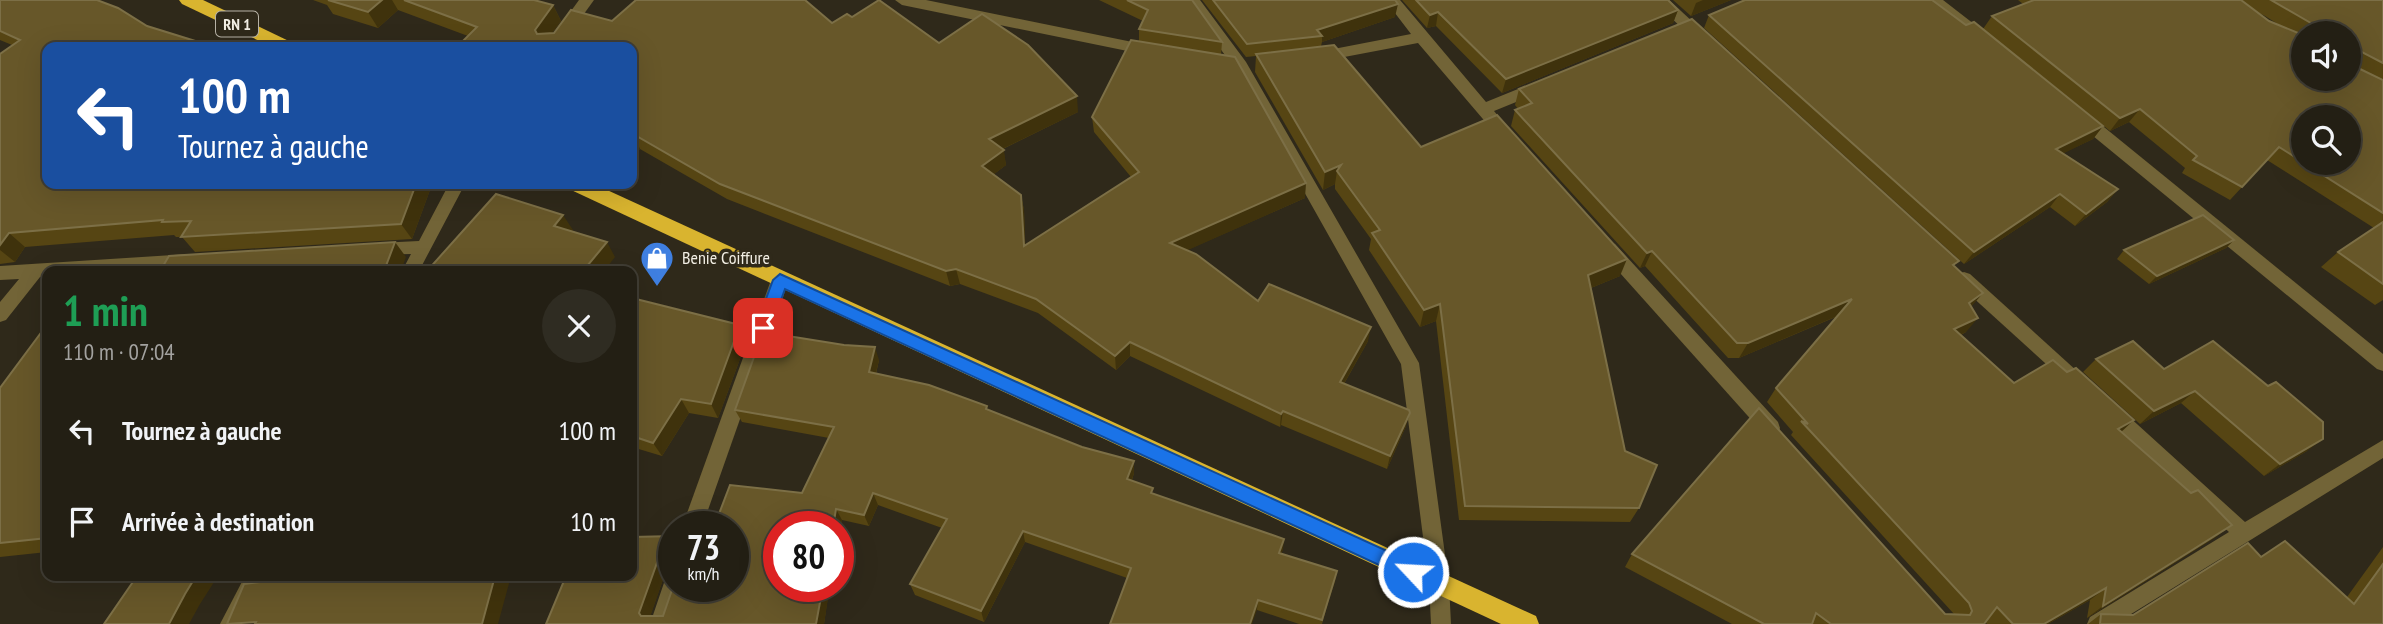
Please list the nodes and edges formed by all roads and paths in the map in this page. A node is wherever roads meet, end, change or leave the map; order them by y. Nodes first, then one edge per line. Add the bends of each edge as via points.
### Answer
1 (188, 0) edge
2 (587, 0) edge
3 (902, 0) edge
4 (1192, 0) edge
5 (1392, 0) edge
6 (1660, 0) edge
7 (1934, 0) edge
8 (1420, 37) junction
9 (277, 42) edge
10 (556, 42) edge
11 (1988, 43) edge
12 (1709, 46) edge
13 (1173, 55) edge
14 (1304, 58) edge
15 (1214, 61) edge
16 (1248, 65) junction
17 (1559, 79) edge
18 (2064, 103) edge
19 (1483, 109) junction
20 (1520, 150) edge
21 (454, 189) edge
22 (587, 189) edge
23 (1594, 232) edge
24 (424, 247) junction
25 (354, 251) edge
26 (200, 261) edge
27 (118, 266) edge
28 (414, 266) edge
29 (1951, 267) edge
30 (35, 271) junction
31 (42, 271) edge
32 (0, 273) edge
33 (780, 280) junction
34 (0, 316) edge
35 (2383, 364) edge
36 (1785, 444) edge
37 (2383, 448) edge
38 (698, 511) edge
39 (2244, 534) junction
40 (252, 581) edge
41 (1439, 584) junction
42 (667, 602) edge
43 (230, 624) edge
44 (660, 624) edge
45 (1441, 624) edge
46 (1527, 624) edge
47 (2097, 624) edge

1 - 9 highway, RN 1
2 - 10 street
3 - 13 street
4 - 16 street
5 - 8 street
6 - 12 street
7 - 11 street
8 - 14 street
8 - 19 street
15 - 16 street
16 - 41 street via 1410,363
17 - 19 street
18 - 35 street
19 - 20 street
21 - 24 street
22 - 33 highway
23 - 36 street
24 - 25 street
24 - 28 street
26 - 27 street
29 - 39 street
30 - 31 street
30 - 32 street
30 - 34 street
33 - 38 street
33 - 41 highway
37 - 39 street
39 - 47 street
40 - 43 street
41 - 45 street
41 - 46 highway
42 - 44 street

